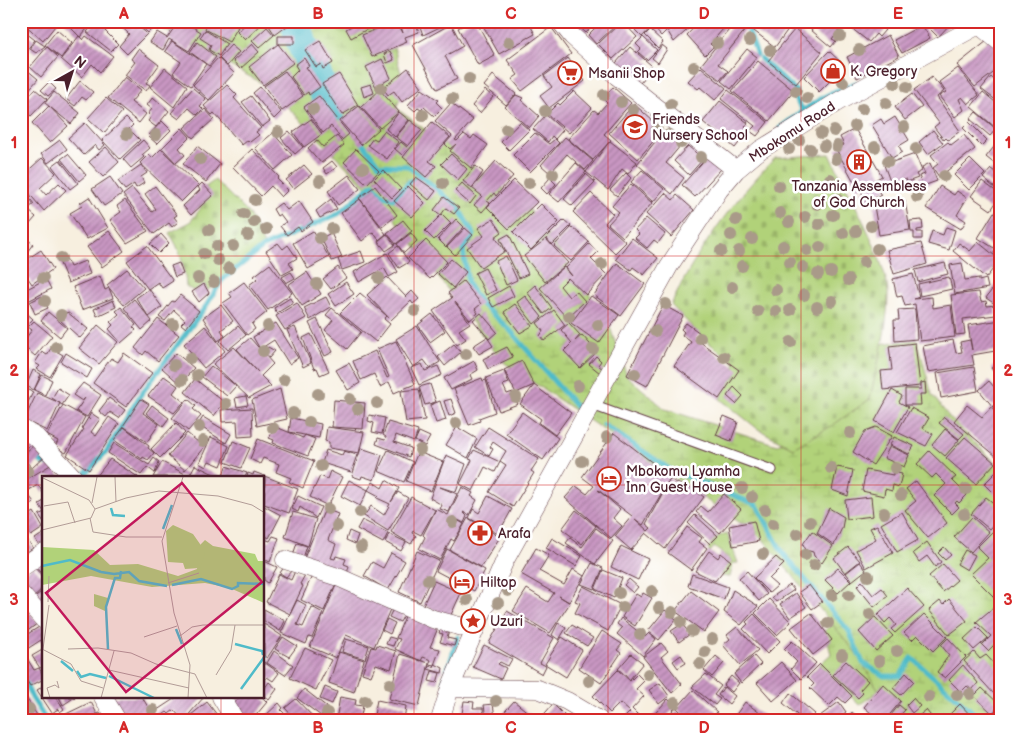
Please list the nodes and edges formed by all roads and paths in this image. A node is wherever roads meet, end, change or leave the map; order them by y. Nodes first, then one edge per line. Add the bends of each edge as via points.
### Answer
1 (560, 21) edge
2 (980, 23) edge
3 (1001, 43) edge
4 (736, 170) junction
5 (592, 405) junction
6 (21, 428) edge
7 (772, 470) dead end
8 (72, 476) edge
9 (42, 553) edge
10 (285, 560) dead end
11 (21, 568) edge
12 (21, 594) edge
13 (42, 618) edge
14 (474, 630) junction
15 (450, 688) junction
16 (104, 698) edge
17 (221, 698) edge
18 (117, 720) edge
19 (235, 720) edge
20 (440, 720) edge
21 (599, 720) edge

1 - 4 street via 572,36 637,93
2 - 3 street
2 - 4 street, Mbokomu Road via 839,101 760,150
4 - 5 street, Mbokomu Road via 669,266
5 - 7 lane
5 - 14 street, Mbokomu Road via 505,560
6 - 8 street via 37,438
9 - 11 street
10 - 14 street via 338,577 434,619
12 - 13 street
14 - 15 street, Mbokomu Road
15 - 20 street, Mbokomu Road
15 - 21 street via 538,689 567,700
16 - 18 street
17 - 19 street

